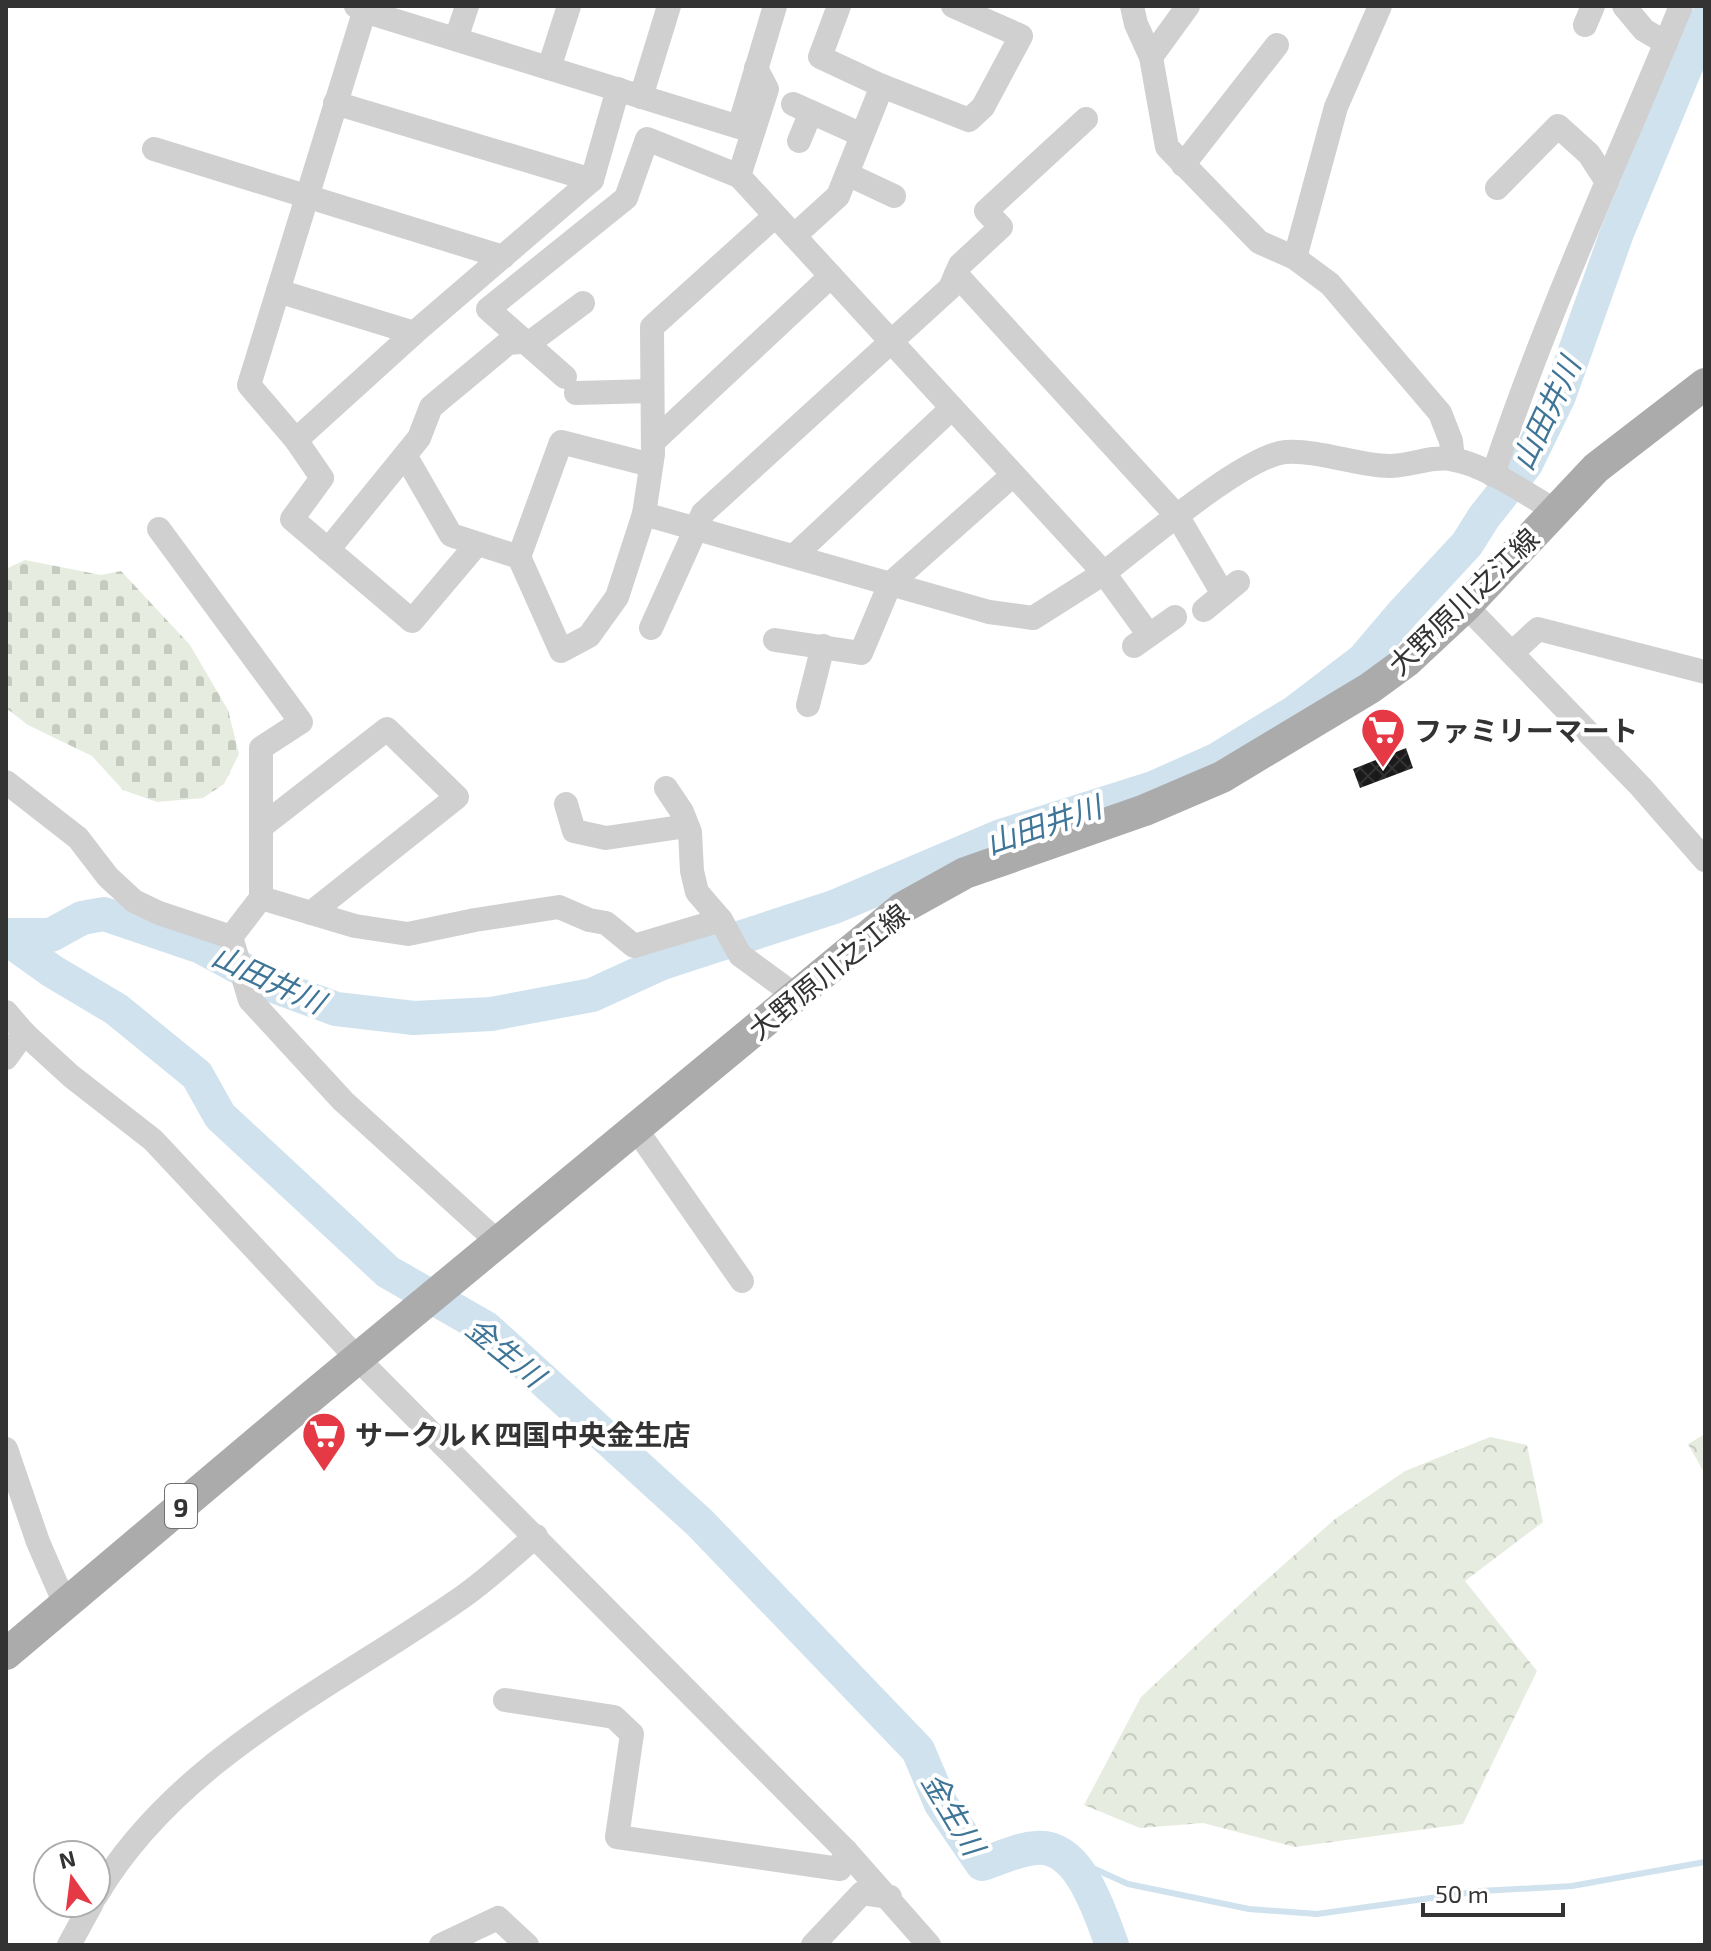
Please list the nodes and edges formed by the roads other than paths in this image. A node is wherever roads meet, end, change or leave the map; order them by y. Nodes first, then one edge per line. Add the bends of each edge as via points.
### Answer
1 (467, 6) edge
2 (569, 6) edge
3 (669, 6) edge
4 (775, 6) edge
5 (839, 6) edge
6 (953, 6) edge
7 (1132, 6) edge
8 (1188, 6) edge
9 (1380, 6) edge
10 (1624, 6) edge
11 (1681, 6) edge
12 (362, 8) edge
13 (456, 39) junction
14 (1666, 43) junction
15 (1277, 45) dead end
16 (1151, 57) junction
17 (549, 68) junction
18 (756, 68) junction
19 (882, 86) junction
20 (630, 93) junction
21 (335, 103) junction
22 (1086, 119) dead end
23 (862, 135) junction
24 (799, 141) dead end
25 (661, 145) junction
26 (154, 149) dead end
27 (1183, 165) junction
28 (847, 174) junction
29 (739, 176) junction
30 (592, 180) junction
31 (1607, 182) junction
32 (1497, 188) dead end
33 (894, 196) dead end
34 (308, 198) junction
35 (641, 202) dead end
36 (775, 216) junction
37 (794, 236) junction
38 (503, 257) junction
39 (1295, 258) junction
40 (956, 274) junction
41 (831, 276) junction
42 (278, 291) junction
43 (583, 303) dead end
44 (414, 333) junction
45 (525, 341) junction
46 (891, 342) junction
47 (1705, 384) edge
48 (652, 391) junction
49 (952, 408) junction
50 (296, 440) junction
51 (652, 453) junction
52 (1453, 459) junction
53 (409, 462) dead end
54 (1013, 475) junction
55 (1493, 475) junction
56 (1541, 502) junction
57 (644, 514) junction
58 (1178, 517) junction
59 (696, 528) junction
60 (159, 529) dead end
61 (477, 544) junction
62 (328, 550) junction
63 (794, 556) junction
64 (519, 557) junction
65 (1104, 573) junction
66 (890, 584) junction
67 (1222, 595) dead end
68 (1466, 606) junction
69 (1175, 617) dead end
70 (651, 628) dead end
71 (775, 640) dead end
72 (823, 646) junction
73 (1512, 653) junction
74 (1705, 672) edge
75 (808, 705) dead end
76 (6, 782) edge
77 (666, 788) dead end
78 (566, 804) dead end
79 (687, 826) junction
80 (261, 827) junction
81 (1702, 848) edge
82 (261, 898) junction
83 (311, 913) junction
84 (721, 920) junction
85 (231, 937) junction
86 (796, 996) junction
87 (6, 1012) edge
88 (24, 1033) junction
89 (6, 1058) edge
90 (636, 1129) junction
91 (499, 1243) junction
92 (742, 1281) dead end
93 (358, 1359) junction
94 (6, 1449) edge
95 (536, 1536) junction
96 (65, 1604) junction
97 (6, 1654) edge
98 (505, 1700) dead end
99 (843, 1860) junction
100 (112, 1873) edge
101 (862, 1893) junction
102 (890, 1897) junction
103 (83, 1919) edge
104 (69, 1945) edge
105 (441, 1945) edge
106 (527, 1945) edge
107 (813, 1945) edge
108 (929, 1945) edge

1 - 13 street
2 - 17 street
3 - 20 street
4 - 18 street
5 - 19 street via 820,57
6 - 19 street via 1021,36 983,107 969,120
7 - 16 street
8 - 16 street
9 - 39 street via 1336,107
10 - 14 street via 1644,30
11 - 14 street
12 - 13 street
12 - 21 street
13 - 17 street
14 - 31 street
15 - 27 street via 1231,88
16 - 27 street via 1167,147
17 - 20 street
18 - 20 street via 739,127
18 - 29 street via 767,89
19 - 23 street
20 - 30 street
21 - 30 street
21 - 34 street
22 - 40 street via 986,211 1001,227
23 - 24 street via 802,108
23 - 28 street
25 - 29 street
25 - 35 street
25 - 45 street via 647,139 626,198 488,309
26 - 34 street
27 - 39 street via 1259,242
28 - 33 street
28 - 37 street via 838,196
29 - 36 street
30 - 38 street
31 - 32 street via 1589,154 1558,126
31 - 55 street via 1521,390
34 - 38 street
34 - 42 street
36 - 37 street
36 - 48 street via 652,327
37 - 41 street
38 - 44 street
39 - 52 street via 1330,284 1440,413
40 - 46 street via 950,288
40 - 58 street
41 - 46 street
41 - 51 street
42 - 44 street
42 - 50 street via 249,385
43 - 45 street
44 - 50 street
45 - 48 street via 571,385
45 - 62 street via 508,343 431,407 419,438
46 - 49 street
46 - 59 street via 703,513
47 - 56 main road, 大野原川之江線 / 9 via 1596,468
48 - 51 street
49 - 54 street
49 - 63 street
50 - 62 street via 322,478 292,519
51 - 57 street
51 - 64 street via 561,442
52 - 55 street
52 - 58 street via 1390,466 1272,453
53 - 61 street via 451,535
54 - 65 street
54 - 66 street
55 - 56 street
56 - 68 main road, 大野原川之江線 / 9
57 - 59 street
57 - 64 street via 617,597 589,636 561,651
58 - 65 street
58 - 67 street
59 - 63 street
59 - 70 street
60 - 80 street via 301,722 261,748
61 - 62 street via 412,621
61 - 64 street
63 - 66 street
65 - 66 street via 1033,618 989,612
65 - 69 street via 1141,640
66 - 72 street via 861,653
68 - 73 street
68 - 86 main road, 大野原川之江線 / 9 via 1370,688 1222,777 932,889
71 - 72 street
72 - 75 street
73 - 74 street via 1538,629
73 - 81 street
76 - 85 street via 78,838 134,901
77 - 79 street
78 - 79 street via 574,831 606,838
79 - 84 street via 697,892
80 - 82 street
80 - 83 street via 387,729 457,797
82 - 83 street
82 - 85 street
83 - 84 street via 408,934 559,907 606,923 634,946
84 - 86 street via 740,955
85 - 91 street via 250,1000 343,1101
86 - 90 main road, 大野原川之江線 / 9
87 - 88 street
88 - 89 street
88 - 93 street via 153,1140
90 - 91 main road, 大野原川之江線 / 9
90 - 92 street
91 - 93 main road, 大野原川之江線 / 9
93 - 95 street
93 - 96 main road, 大野原川之江線 / 9
94 - 96 street
95 - 99 street
95 - 100 street via 463,1597 314,1694 191,1783 161,1811
96 - 97 main road, 大野原川之江線 / 9
98 - 99 street via 614,1717 632,1734 617,1837
99 - 101 street
99 - 102 street
101 - 102 street
101 - 107 street
102 - 108 street
103 - 104 street
105 - 106 street via 498,1918

